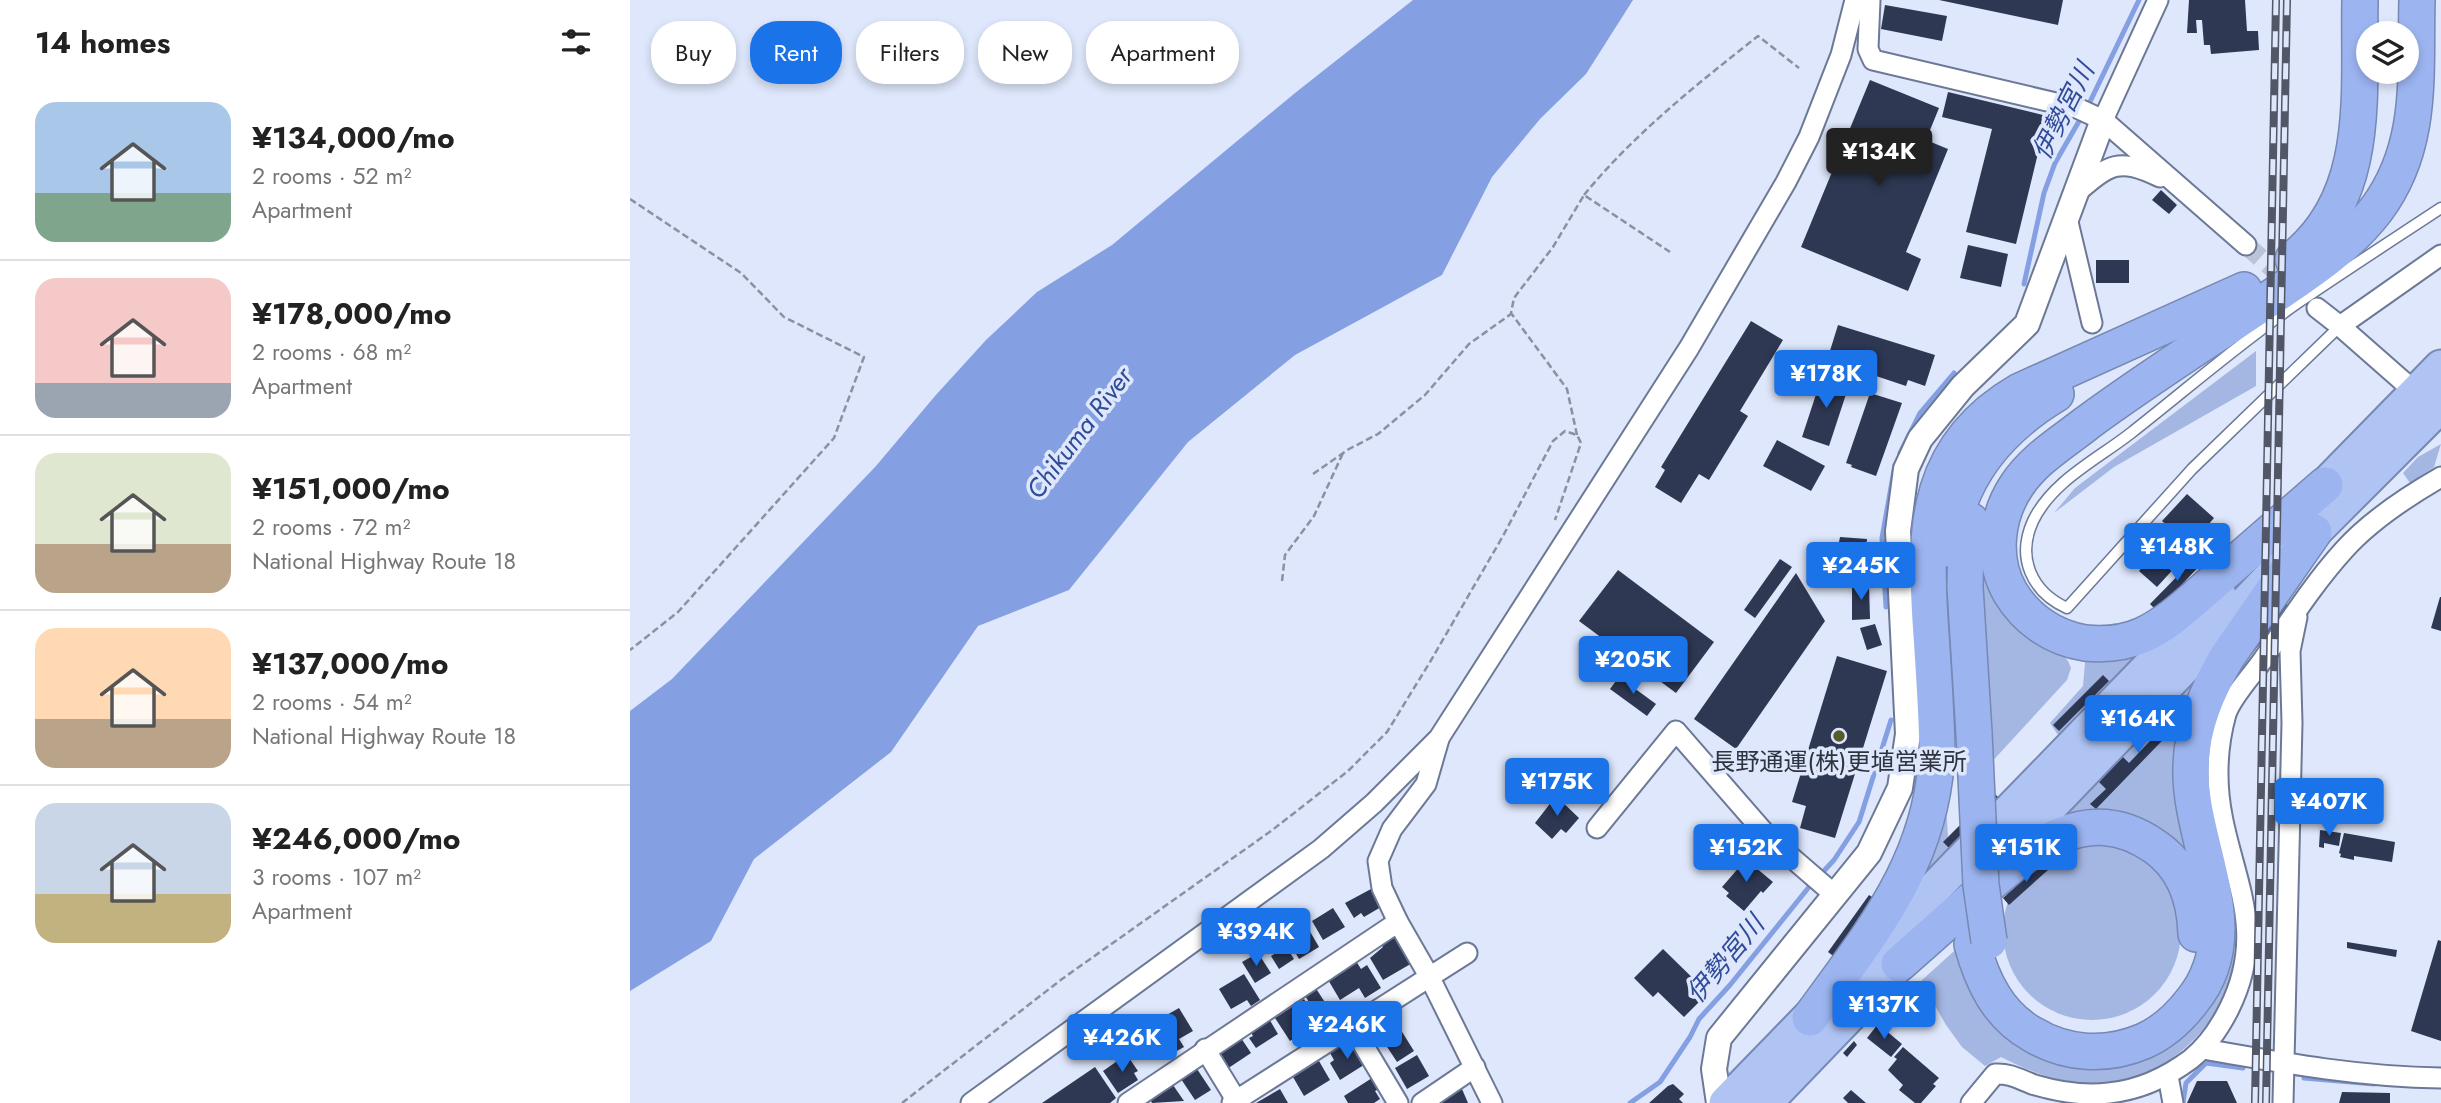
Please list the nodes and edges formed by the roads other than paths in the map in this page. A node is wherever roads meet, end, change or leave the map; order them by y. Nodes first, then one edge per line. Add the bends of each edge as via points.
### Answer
1 (1856, 0) edge
2 (1870, 0) edge
3 (2158, 0) edge
4 (2360, 0) edge
5 (2417, 0) edge
6 (2090, 114) junction
7 (2177, 185) junction
8 (2077, 193) junction
9 (2441, 208) edge
10 (2067, 218) junction
11 (2246, 245) tunnel mouth
12 (2441, 256) edge
13 (2289, 286) junction
14 (2244, 290) junction
15 (2317, 308) dead end
16 (2092, 323) dead end
17 (2340, 326) junction
18 (2441, 367) edge
19 (2433, 406) edge
20 (2441, 477) edge
21 (2325, 485) junction
22 (2314, 531) junction
23 (2298, 610) junction
24 (1966, 735) junction
25 (1439, 738) junction
26 (1597, 828) dead end
27 (1822, 884) junction
28 (1398, 922) junction
29 (1981, 943) junction
30 (1467, 953) dead end
31 (1899, 964) junction
32 (1429, 976) junction
33 (1810, 1018) junction
34 (1352, 1026) junction
35 (1205, 1049) junction
36 (2204, 1049) junction
37 (2284, 1064) junction
38 (1475, 1068) junction
39 (2168, 1076) junction
40 (2441, 1077) edge
41 (1235, 1102) edge
42 (971, 1103) edge
43 (1128, 1103) edge
44 (1398, 1103) edge
45 (1422, 1103) edge
46 (1492, 1103) edge
47 (1719, 1103) edge
48 (1726, 1103) edge
49 (1765, 1103) edge
50 (1971, 1103) edge
51 (2173, 1103) edge
52 (2283, 1103) edge

1 - 25 street via 1841,55 1786,182 1689,348
2 - 6 street via 1868,49 1873,60
3 - 6 street
4 - 14 highway via 2356,142 2344,193 2322,232 2305,249
5 - 13 highway via 2413,130 2405,158 2375,212
6 - 7 street
6 - 8 street
7 - 8 street via 2137,166 2123,165 2109,168
7 - 11 street
8 - 10 street
9 - 17 lane via 2297,303 2057,488 2033,521 2027,544 2035,584 2050,600 2067,608 2192,469
10 - 16 street
10 - 27 street via 2027,324 1963,386 1920,439 1906,469 1898,531 1908,734 1900,788 1870,853
12 - 17 street
13 - 21 highway via 2098,415 2029,469 2006,505 1998,546 2000,566 2016,602 2045,629 2083,642 2122,642 2141,636 2179,611
13 - 24 highway via 2064,410 2025,436 1996,467 1976,505 1966,545
14 - 24 highway via 2037,406 2002,435 1975,469 1958,508 1950,546 1949,589
14 - 33 highway via 2011,396 1974,427 1949,463 1933,506 1927,555 1937,750 1928,818 1894,896
15 - 17 street
17 - 19 street
18 - 19 highway
19 - 21 highway
19 - 22 highway
20 - 23 street via 2406,498 2344,549
21 - 33 highway
22 - 29 highway via 2227,657 2197,721 2192,791 2213,889 2217,934 2208,976 2191,1003 2169,1026 2131,1046 2069,1050 2030,1034 1998,1004 1987,986
22 - 31 highway
23 - 36 street via 2227,710 2218,773 2222,811 2246,908 2248,942 2244,974 2233,1002
23 - 37 street via 2290,651
24 - 29 highway, bridge via 1981,886
25 - 28 street via 1426,784 1392,829 1378,861 1382,888
25 - 42 street via 1321,849
26 - 27 street via 1676,731 1770,839
27 - 47 street via 1719,1038 1714,1069
28 - 32 street
28 - 35 street
29 - 31 highway via 2006,984 2033,1012 2067,1029 2107,1032 2145,1020 2174,995 2192,960 2196,919 2185,880 2160,850 2129,832 2087,828 2033,848
30 - 32 street
31 - 49 highway
32 - 34 street
32 - 38 street
33 - 48 highway
34 - 41 street
34 - 44 street
35 - 41 street
35 - 43 street
36 - 37 street
36 - 39 street
37 - 40 street via 2397,1077
37 - 52 street
38 - 45 street
38 - 46 street
39 - 50 street via 2118,1092 2080,1094 2052,1090 2007,1073 1995,1074
39 - 51 street

